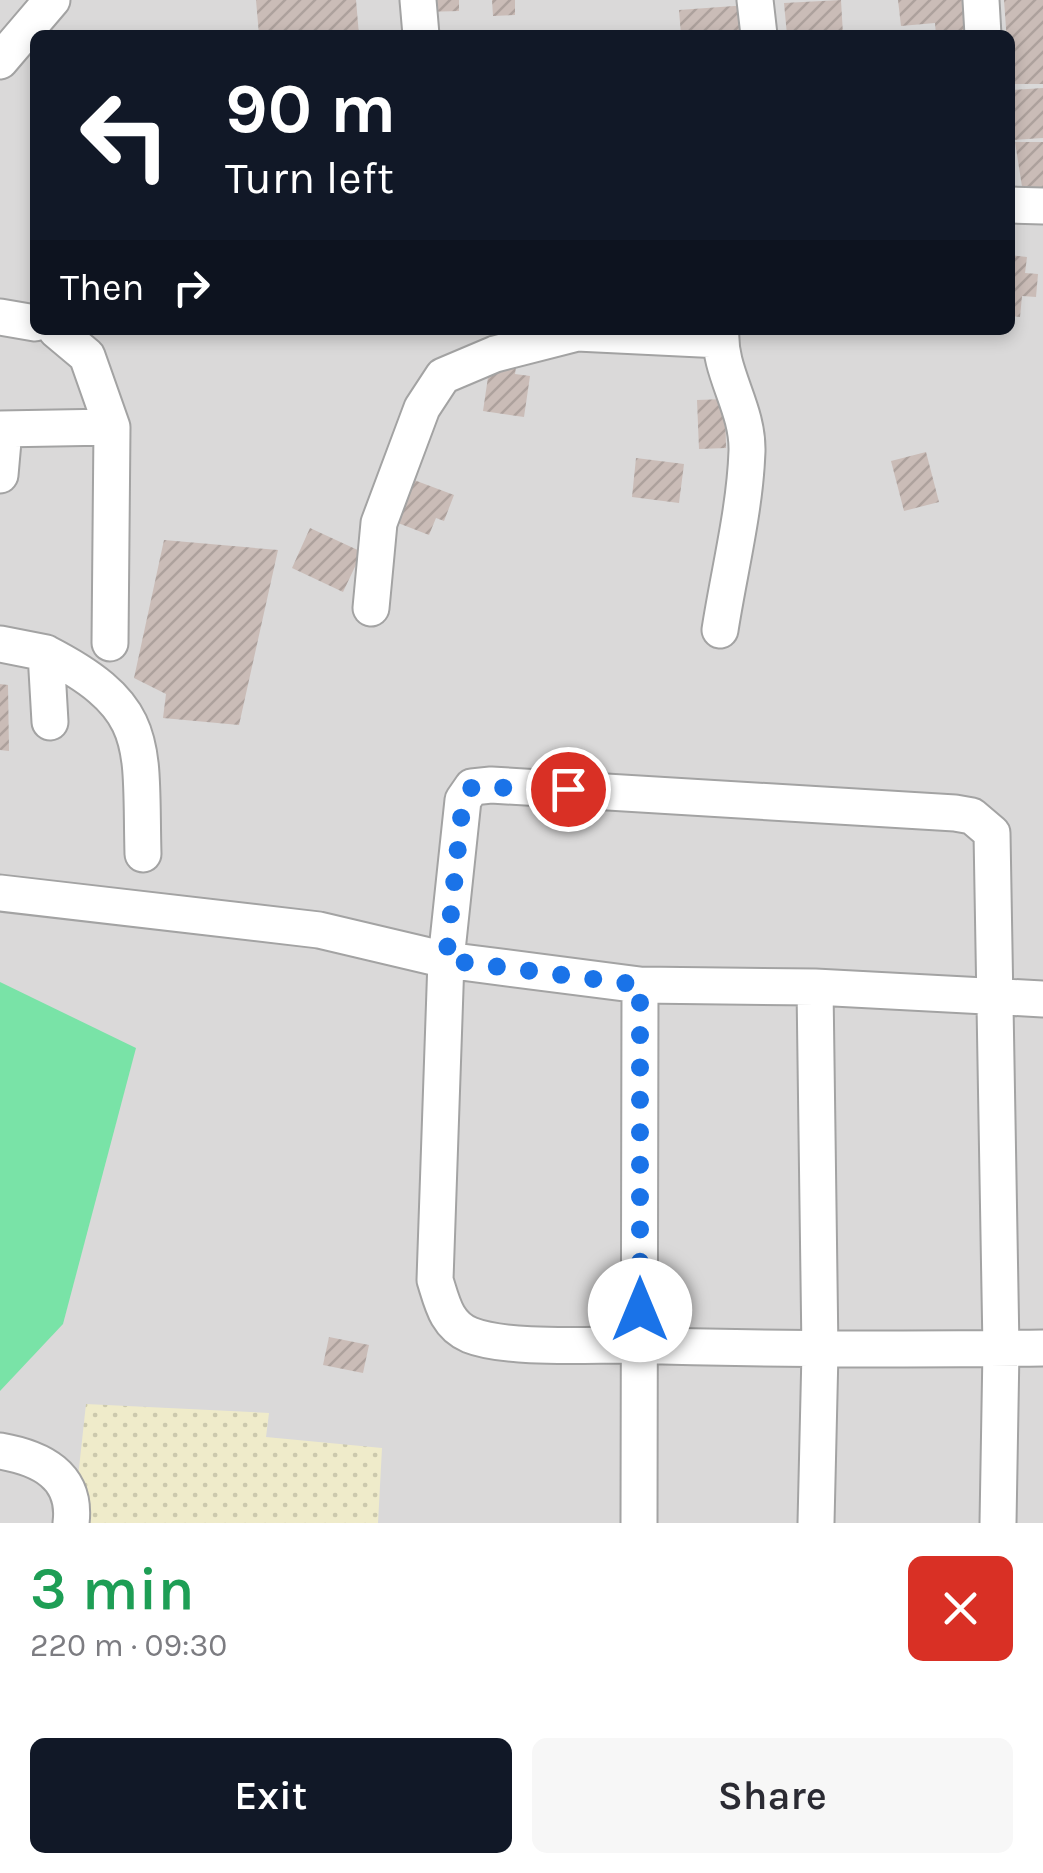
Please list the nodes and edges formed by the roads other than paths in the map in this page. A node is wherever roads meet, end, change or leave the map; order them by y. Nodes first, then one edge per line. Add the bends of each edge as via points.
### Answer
1 (52, 0) edge
2 (418, 0) edge
3 (755, 0) edge
4 (981, 0) edge
5 (421, 30) edge
6 (758, 30) edge
7 (983, 30) edge
8 (10, 57) edge
9 (1015, 205) edge
10 (1043, 206) edge
11 (0, 316) edge
12 (30, 323) edge
13 (62, 335) edge
14 (569, 335) edge
15 (721, 335) edge
16 (112, 426) junction
17 (2, 430) edge
18 (0, 475) edge
19 (372, 608) dead end
20 (720, 630) dead end
21 (110, 643) dead end
22 (0, 644) edge
23 (46, 653) junction
24 (50, 722) dead end
25 (143, 854) dead end
26 (0, 893) edge
27 (446, 960) junction
28 (640, 985) junction
29 (816, 988) junction
30 (997, 996) junction
31 (1043, 999) edge
32 (640, 1346) junction
33 (1043, 1348) edge
34 (1001, 1349) junction
35 (820, 1352) junction
36 (0, 1452) edge
37 (70, 1523) edge
38 (639, 1523) edge
39 (816, 1523) edge
40 (998, 1523) edge

1 - 8 street
2 - 5 street
3 - 6 street
4 - 7 street
9 - 10 street
11 - 12 street
13 - 16 street via 88,356
14 - 19 street via 495,354 444,376 422,408 379,523
15 - 20 street via 742,405 747,451
16 - 17 street
16 - 21 street
17 - 18 street
22 - 23 street
23 - 24 street
23 - 25 street via 92,677 117,700 140,746
26 - 27 street via 319,930
27 - 28 street
27 - 30 street via 463,800 472,787 955,813 972,816 992,833
27 - 32 street via 436,1280 446,1316 470,1335
28 - 29 street
28 - 32 street
29 - 30 street
29 - 35 street
30 - 31 street
30 - 34 street
32 - 35 street
32 - 38 street
33 - 34 street
34 - 35 street
34 - 40 street
35 - 39 street
36 - 37 street via 50,1466 68,1490

